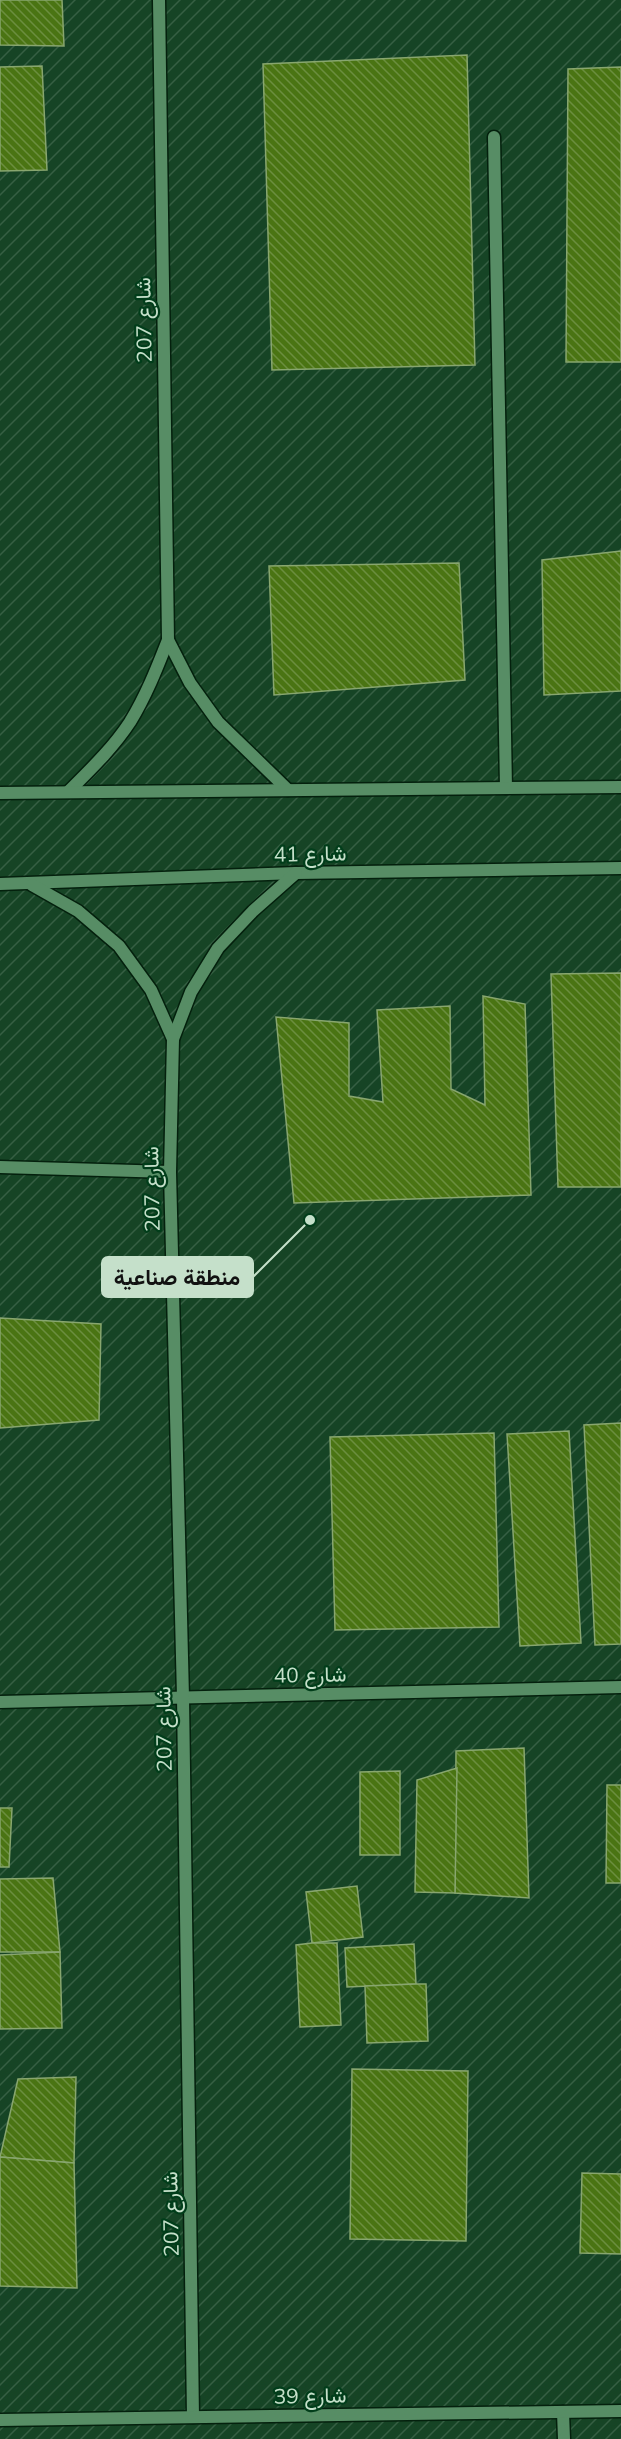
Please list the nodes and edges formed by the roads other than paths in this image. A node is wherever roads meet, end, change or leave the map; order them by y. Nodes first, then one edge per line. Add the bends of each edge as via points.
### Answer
1 (159, 0) edge
2 (494, 137) dead end
3 (168, 640) junction
4 (621, 787) edge
5 (506, 788) junction
6 (288, 790) junction
7 (68, 792) junction
8 (0, 793) edge
9 (621, 868) edge
10 (296, 873) junction
11 (0, 884) edge
12 (31, 884) junction
13 (173, 1040) junction
14 (0, 1167) edge
15 (170, 1172) junction
16 (621, 1687) edge
17 (183, 1697) junction
18 (0, 1702) edge
19 (621, 2411) edge
20 (563, 2412) junction
21 (193, 2417) junction
22 (0, 2420) edge
23 (564, 2439) edge

1 - 3 street, شارع 207
2 - 5 street
3 - 6 street, شارع 207 via 190,683 218,722
3 - 7 street, شارع 207 via 152,682 130,722 103,758
4 - 5 street
5 - 6 street
6 - 7 street
7 - 8 street
9 - 10 street, شارع 41
10 - 12 street, شارع 41
10 - 13 street, شارع 207 via 218,948 191,992
11 - 12 street, شارع 41
12 - 13 street, شارع 207 via 78,911 119,946 151,990
13 - 15 street, شارع 207
14 - 15 street
15 - 17 street, شارع 207
16 - 17 street, شارع 40
17 - 18 street, شارع 40
17 - 21 street, شارع 207
19 - 20 street, شارع 39
20 - 21 street, شارع 39
20 - 23 street
21 - 22 street, شارع 39

